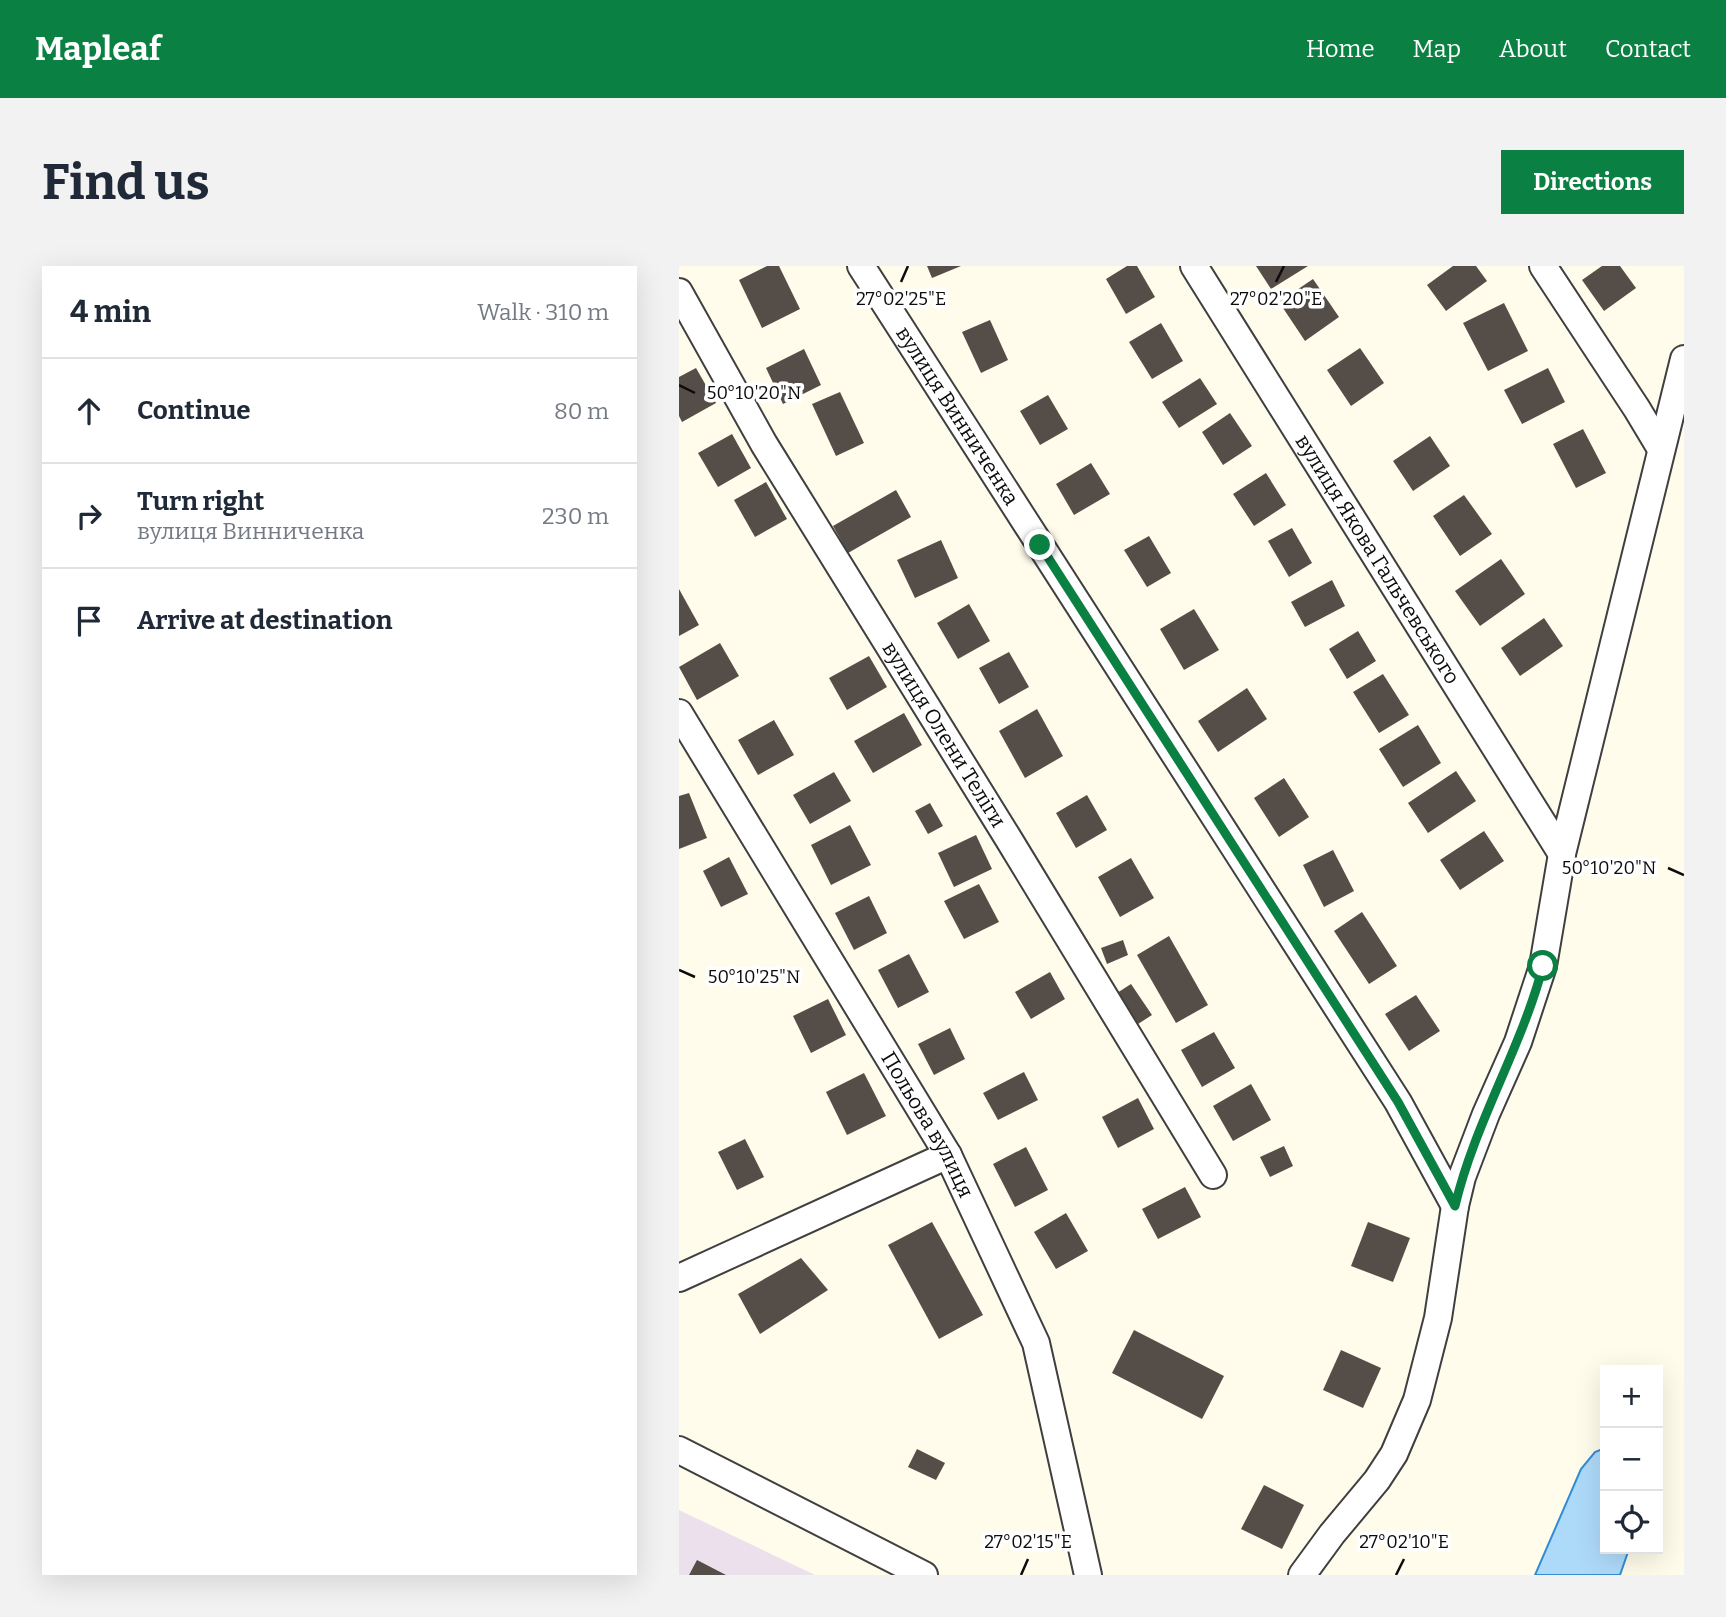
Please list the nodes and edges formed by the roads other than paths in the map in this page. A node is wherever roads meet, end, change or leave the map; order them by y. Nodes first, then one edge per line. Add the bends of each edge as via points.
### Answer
1 (861, 266) edge
2 (1194, 266) edge
3 (1543, 266) edge
4 (679, 292) edge
5 (1684, 359) edge
6 (1661, 449) junction
7 (679, 713) edge
8 (1562, 854) junction
9 (948, 1155) junction
10 (1213, 1175) dead end
11 (1455, 1206) junction
12 (679, 1278) edge
13 (679, 1450) edge
14 (924, 1575) edge
15 (1089, 1575) edge
16 (1302, 1575) edge

1 - 11 street, вулиця Винниченка via 1398,1102
2 - 8 street, вулиця Якова Гальчевського
3 - 6 street
4 - 10 street, вулиця Олени Теліги via 764,444
5 - 6 street
6 - 8 street
7 - 9 street, Польова вулиця
8 - 11 street via 1537,990 1470,1153
9 - 12 street
9 - 15 street, Польова вулиця via 1036,1343
11 - 16 street via 1438,1318 1407,1426 1377,1480
13 - 14 street

